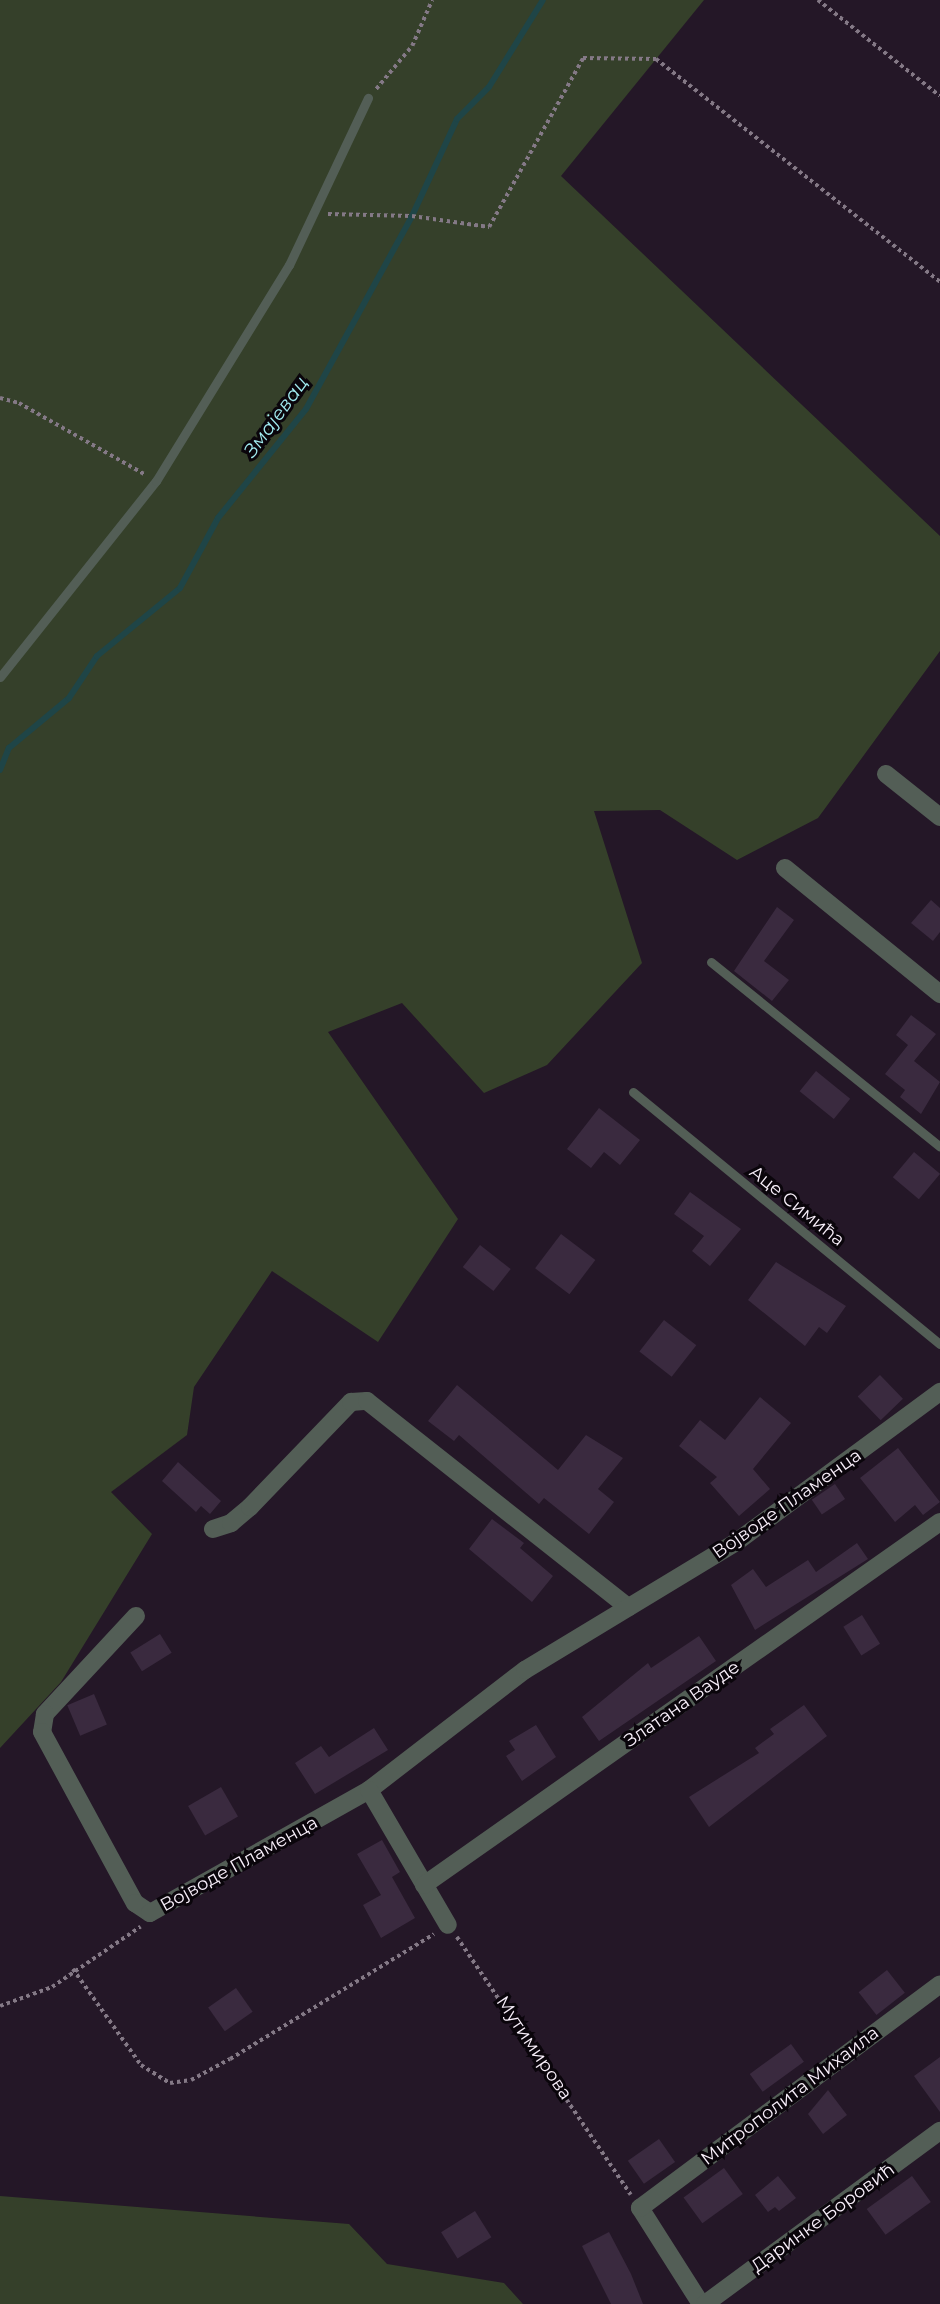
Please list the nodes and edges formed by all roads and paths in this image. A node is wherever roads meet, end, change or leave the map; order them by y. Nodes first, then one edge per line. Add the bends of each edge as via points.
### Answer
1 (432, 0) edge
2 (818, 0) edge
3 (940, 96) edge
4 (368, 98) joint
5 (313, 214) junction
6 (940, 282) edge
7 (0, 398) edge
8 (156, 481) junction
9 (0, 677) edge
10 (886, 774) dead end
11 (940, 817) edge
12 (785, 868) dead end
13 (711, 962) dead end
14 (940, 995) edge
15 (633, 1092) dead end
16 (940, 1147) edge
17 (940, 1345) edge
18 (940, 1392) edge
19 (940, 1522) edge
20 (213, 1529) dead end
21 (628, 1607) junction
22 (136, 1616) dead end
23 (369, 1790) junction
24 (424, 1885) junction
25 (150, 1913) junction
26 (448, 1925) junction
27 (74, 1969) junction
28 (940, 1984) edge
29 (0, 2006) edge
30 (940, 2131) edge
31 (640, 2208) junction
32 (703, 2304) edge

1 - 4 path via 412,46
2 - 3 path
4 - 5 lane
5 - 6 path via 412,216 489,227 583,58 656,59
5 - 8 lane via 289,265
7 - 8 path via 19,403
8 - 9 lane
10 - 11 street
12 - 14 street
13 - 16 lane
15 - 17 lane, Аце Симића
18 - 21 street, Војводе Пламенца via 735,1543
19 - 24 street, Златана Вауде
20 - 21 street via 232,1523 358,1400 380,1408 488,1500
21 - 23 street, Војводе Пламенца via 525,1670
22 - 25 street, Војводе Пламенца via 45,1714 42,1732 135,1903
23 - 24 street
23 - 25 street, Војводе Пламенца
24 - 26 street
25 - 27 path via 129,1936
26 - 27 path via 191,2080 170,2083 141,2065
26 - 31 path, Мутимирова
27 - 29 path via 52,1986
28 - 31 street, Митрополита Михаила
30 - 32 street, Даринке Боровић
31 - 32 street

